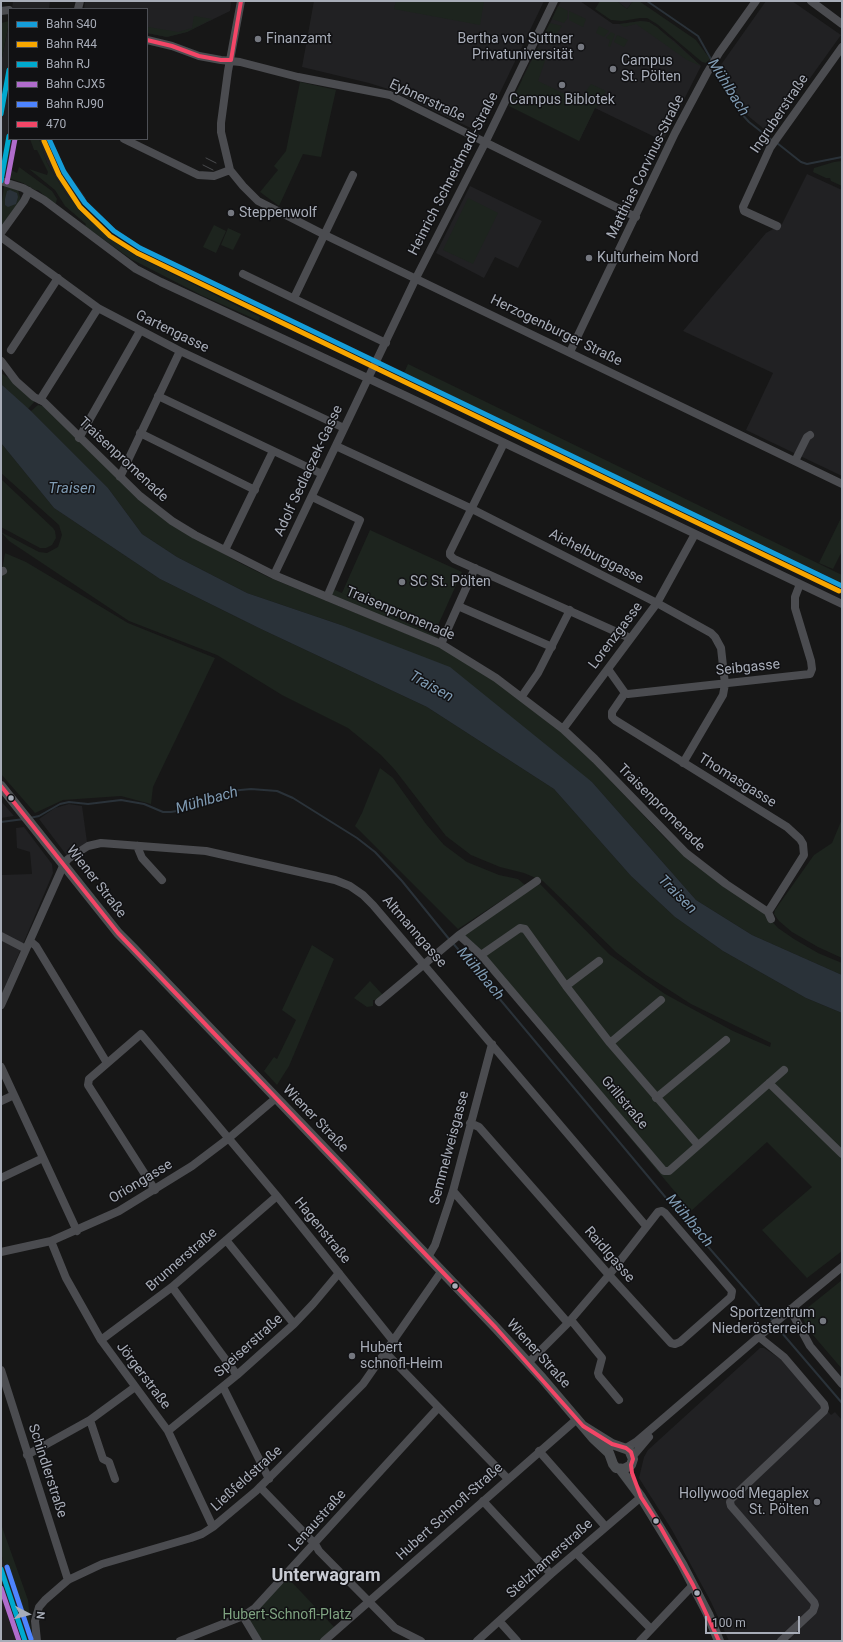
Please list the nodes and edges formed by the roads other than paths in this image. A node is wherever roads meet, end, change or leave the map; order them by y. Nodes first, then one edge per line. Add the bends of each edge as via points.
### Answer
1 (241, 1) edge
2 (554, 1) edge
3 (756, 1) edge
4 (811, 1) edge
5 (842, 24) edge
6 (148, 40) edge
7 (842, 47) edge
8 (231, 60) junction
9 (126, 140) edge
10 (485, 143) junction
11 (230, 170) junction
12 (353, 175) dead end
13 (1, 181) edge
14 (29, 191) junction
15 (636, 216) junction
16 (777, 226) dead end
17 (1, 233) edge
18 (325, 235) junction
19 (1, 237) edge
20 (243, 274) dead end
21 (58, 278) junction
22 (416, 278) junction
23 (294, 298) junction
24 (98, 308) junction
25 (140, 331) junction
26 (386, 343) junction
27 (11, 350) dead end
28 (180, 351) junction
29 (570, 352) junction
30 (378, 359) joint
31 (1, 361) edge
32 (368, 378) junction
33 (158, 396) junction
34 (40, 400) junction
35 (344, 428) junction
36 (140, 433) junction
37 (810, 435) dead end
38 (79, 438) junction
39 (504, 443) junction
40 (336, 446) junction
41 (274, 451) junction
42 (795, 461) junction
43 (322, 474) junction
44 (120, 477) junction
45 (842, 484) edge
46 (255, 490) junction
47 (312, 497) junction
48 (472, 509) junction
49 (695, 534) junction
50 (224, 550) junction
51 (475, 568) junction
52 (274, 576) junction
53 (800, 584) junction
54 (327, 597) junction
55 (657, 603) junction
56 (842, 604) edge
57 (458, 606) junction
58 (570, 610) junction
59 (630, 638) junction
60 (441, 644) junction
61 (552, 647) junction
62 (608, 669) junction
63 (725, 684) junction
64 (625, 693) junction
65 (522, 696) junction
66 (563, 729) junction
67 (683, 763) junction
68 (1, 786) edge
69 (137, 846) junction
70 (64, 864) junction
71 (162, 880) dead end
72 (537, 881) dead end
73 (770, 915) joint
74 (459, 935) junction
75 (1, 936) edge
76 (30, 941) junction
77 (26, 949) junction
78 (482, 954) junction
79 (599, 961) dead end
80 (424, 964) junction
81 (566, 986) junction
82 (661, 1000) dead end
83 (379, 1002) dead end
84 (1, 1005) edge
85 (726, 1040) dead end
86 (610, 1043) junction
87 (492, 1044) junction
88 (107, 1064) junction
89 (1, 1067) edge
90 (784, 1070) dead end
91 (770, 1083) junction
92 (14, 1095) junction
93 (276, 1098) junction
94 (656, 1098) junction
95 (1, 1101) edge
96 (470, 1123) junction
97 (229, 1138) junction
98 (698, 1145) junction
99 (842, 1154) edge
100 (43, 1158) junction
101 (1, 1178) edge
102 (154, 1190) junction
103 (452, 1191) junction
104 (277, 1196) junction
105 (646, 1226) junction
106 (77, 1231) junction
107 (226, 1240) junction
108 (51, 1241) junction
109 (1, 1252) edge
110 (428, 1257) junction
111 (842, 1267) edge
112 (442, 1272) junction
113 (339, 1273) junction
114 (609, 1275) junction
115 (172, 1287) junction
116 (790, 1309) junction
117 (570, 1322) junction
118 (294, 1324) junction
119 (759, 1337) junction
120 (101, 1340) junction
121 (394, 1342) junction
122 (386, 1353) junction
123 (528, 1363) junction
124 (1, 1370) edge
125 (237, 1375) junction
126 (842, 1384) edge
127 (135, 1387) junction
128 (223, 1387) junction
129 (619, 1400) dead end
130 (438, 1408) junction
131 (90, 1420) junction
132 (580, 1422) junction
133 (168, 1431) junction
134 (539, 1451) junction
135 (628, 1454) junction
136 (27, 1455) junction
137 (612, 1457) junction
138 (620, 1469) junction
139 (115, 1479) dead end
140 (269, 1479) junction
141 (508, 1479) junction
142 (260, 1487) junction
143 (641, 1496) junction
144 (483, 1501) junction
145 (606, 1526) junction
146 (213, 1527) junction
147 (315, 1544) junction
148 (576, 1553) junction
149 (551, 1574) junction
150 (68, 1580) junction
151 (693, 1585) junction
152 (369, 1601) junction
153 (243, 1616) junction
154 (500, 1622) junction
155 (651, 1629) junction
156 (786, 1639) edge
157 (37, 1641) edge
158 (180, 1641) edge
159 (258, 1641) edge
160 (324, 1641) edge
161 (421, 1641) edge
162 (477, 1641) edge
163 (517, 1641) edge
164 (640, 1641) edge
165 (719, 1641) edge

1 - 8 street
2 - 10 street, Heinrich Schneidmadl-Straße
3 - 15 street, Matthias Corvinus-Straße via 707,73
4 - 5 street
6 - 8 street, Eybnerstraße via 199,56
7 - 16 street, Ingruberstraße via 771,146 743,207 744,211
8 - 10 street, Eybnerstraße via 298,77 390,95
8 - 11 street via 221,123
9 - 11 street via 198,175 214,176
10 - 15 street, Eybnerstraße
10 - 22 street, Heinrich Schneidmadl-Straße
11 - 18 street, Herzogenburger Straße via 258,200
12 - 18 street
13 - 14 street
14 - 17 street
14 - 32 street via 142,272 160,282
15 - 29 street, Matthias Corvinus-Straße
18 - 22 street, Herzogenburger Straße
18 - 23 street
19 - 21 street, Gartengasse
20 - 23 street
21 - 24 street, Gartengasse
21 - 27 street
22 - 26 street, Heinrich Schneidmadl-Straße
22 - 29 street, Herzogenburger Straße
23 - 26 street
24 - 25 street, Gartengasse
24 - 34 street
25 - 28 street, Gartengasse
25 - 38 street
26 - 30 street, Heinrich Schneidmadl-Straße
28 - 33 street
28 - 35 street, Gartengasse
29 - 42 street, Herzogenburger Straße
30 - 32 street, Adolf Sedlaczek-Gasse
31 - 34 street, Traisenpromenade via 16,381
32 - 35 street, Adolf Sedlaczek-Gasse
32 - 39 street
33 - 36 street
33 - 41 street
34 - 38 street, Traisenpromenade
35 - 40 street, Adolf Sedlaczek-Gasse
36 - 44 street
36 - 46 street
37 - 42 street
38 - 44 street, Traisenpromenade
39 - 48 street
39 - 49 street
40 - 43 street, Adolf Sedlaczek-Gasse
40 - 48 street, Aichelburggasse
41 - 43 street
41 - 46 street
42 - 45 street, Herzogenburger Straße
43 - 47 street, Adolf Sedlaczek-Gasse
44 - 50 street, Traisenpromenade via 172,521
46 - 50 street
47 - 52 street, Adolf Sedlaczek-Gasse
47 - 54 street via 360,520
48 - 51 street via 450,555
48 - 55 street, Aichelburggasse
49 - 53 street
49 - 55 street, Lorenzgasse
50 - 52 street, Traisenpromenade
51 - 57 street
51 - 58 street
52 - 54 street, Traisenpromenade
53 - 56 street
53 - 63 street, Seibgasse via 795,597 795,608 811,661 810,674
54 - 60 street, Traisenpromenade
55 - 59 street, Lorenzgasse
55 - 63 street, Aichelburggasse via 715,637 721,648
57 - 60 street
57 - 61 street
58 - 59 street
58 - 61 street
59 - 62 street, Lorenzgasse
60 - 65 street, Traisenpromenade
61 - 65 street
62 - 64 street
62 - 66 street, Lorenzgasse
63 - 64 street, Seibgasse
63 - 67 street, Aichelburggasse via 723,695
64 - 67 street, Thomasgasse via 612,712 612,717
65 - 66 street, Traisenpromenade
66 - 73 street, Traisenpromenade via 686,853
67 - 73 street, Thomasgasse via 787,827 803,844 804,855
68 - 70 main road, Wiener Straße
69 - 70 street, Altmanngasse via 101,843 88,846
69 - 71 street via 142,858
69 - 80 street, Altmanngasse via 206,851 307,873 350,886 373,905
70 - 76 street
70 - 93 main road, Wiener Straße via 123,938
72 - 74 street
74 - 78 street, Grillstraße
74 - 80 street
75 - 77 street
76 - 77 street
76 - 88 street via 36,946
77 - 84 street
78 - 81 street via 520,928 525,929
78 - 98 street, Grillstraße via 664,1170 669,1171
79 - 81 street
80 - 83 street
80 - 87 street, Altmanngasse
81 - 86 street
82 - 86 street
85 - 94 street
86 - 94 street
87 - 96 street, Semmelweisgasse
87 - 105 street, Altmanngasse
88 - 97 street, Hagenstraße via 141,1034
88 - 102 street via 89,1079 88,1085
89 - 92 street
90 - 91 street, Grillstraße
91 - 98 street, Grillstraße
91 - 99 street
92 - 95 street
92 - 100 street
93 - 97 street, Oriongasse
93 - 110 main road, Wiener Straße
94 - 98 street
96 - 103 street, Semmelweisgasse
96 - 114 street, Raidlgasse via 479,1127
97 - 102 street, Oriongasse
97 - 104 street, Hagenstraße
100 - 101 street
100 - 106 street
102 - 106 street, Oriongasse via 119,1211
103 - 110 street, Semmelweisgasse via 435,1245
103 - 117 street
104 - 107 street, Brunnerstraße
104 - 113 street, Hagenstraße
105 - 114 street
105 - 114 street, Raidlgasse via 658,1212 665,1213 732,1291 731,1297 675,1344 671,1343
106 - 108 street, Oriongasse
107 - 115 street, Brunnerstraße
107 - 118 street
108 - 109 street, Oriongasse
108 - 120 street, Jörgerstraße via 66,1278
110 - 112 main road, Wiener Straße
111 - 116 street
112 - 121 street, Ließfeldstraße
112 - 123 main road, Wiener Straße
113 - 118 street, Speiserstraße
113 - 121 street, Hagenstraße
114 - 117 street
115 - 120 street, Brunnerstraße
115 - 125 street
116 - 119 street
116 - 126 street via 810,1346
117 - 123 street
117 - 129 street via 602,1358 599,1376
118 - 125 street, Speiserstraße
119 - 135 street via 636,1442
119 - 156 street via 784,1357 825,1408 730,1502 730,1506 814,1602 813,1611
120 - 127 street, Jörgerstraße
121 - 122 street, Ließfeldstraße
122 - 130 street
122 - 140 street, Ließfeldstraße via 364,1384
123 - 132 main road, Wiener Straße
124 - 136 street, Schindlerstraße
125 - 128 street, Speiserstraße
127 - 131 street
127 - 133 street, Jörgerstraße
128 - 133 street, Speiserstraße
128 - 140 street
130 - 141 street
130 - 147 street, Lenaustraße
131 - 136 street
131 - 139 street via 104,1459 110,1462
132 - 134 street, Hubert Schnofl-Straße
132 - 135 main road
132 - 137 main road, Wiener Straße
133 - 146 street, Jörgerstraße
134 - 141 street, Hubert Schnofl-Straße
134 - 145 street
135 - 137 main road via 615,1450
135 - 138 main road via 628,1468
135 - 143 main road via 633,1478
136 - 150 street, Schindlerstraße
137 - 138 main road, Wiener Straße via 613,1464
138 - 143 main road
140 - 142 street, Ließfeldstraße
141 - 144 street, Hubert Schnofl-Straße
142 - 146 street, Ließfeldstraße
142 - 147 street
143 - 145 street, Stelzhamerstraße
143 - 151 main road
144 - 149 street
144 - 152 street, Hubert Schnofl-Straße
145 - 148 street, Stelzhamerstraße
146 - 150 street, Ließfeldstraße via 191,1538 102,1564
147 - 152 street
147 - 153 street, Lenaustraße via 256,1608
148 - 149 street, Stelzhamerstraße
148 - 155 street
149 - 154 street, Stelzhamerstraße
150 - 157 street, Ließfeldstraße via 39,1607 34,1621
151 - 155 street
151 - 165 main road
152 - 160 street, Hubert Schnofl-Straße
152 - 161 street via 395,1628
153 - 158 street, Lenaustraße
153 - 159 street
154 - 162 street, Stelzhamerstraße
154 - 163 street
155 - 164 street

